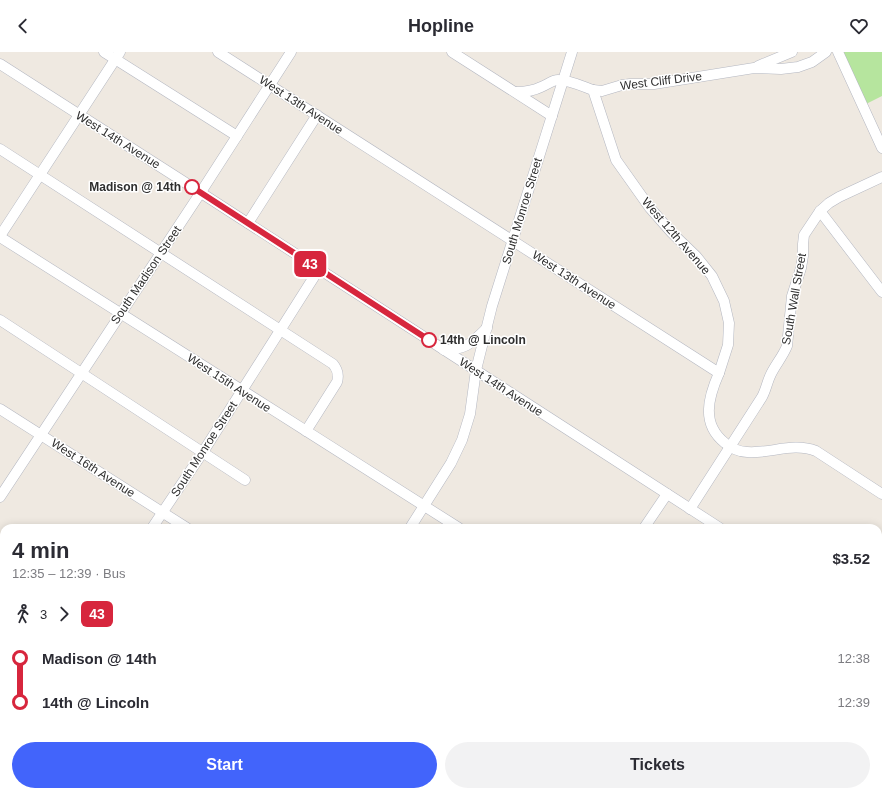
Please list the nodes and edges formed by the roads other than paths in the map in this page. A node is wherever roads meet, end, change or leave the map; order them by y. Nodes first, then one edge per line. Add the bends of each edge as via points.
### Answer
1 (104, 52) edge
2 (218, 52) edge
3 (291, 52) edge
4 (452, 52) edge
5 (572, 52) edge
6 (792, 52) edge
7 (826, 52) edge
8 (838, 52) edge
9 (118, 56) edge
10 (0, 64) edge
11 (754, 68) junction
12 (564, 80) junction
13 (270, 85) junction
14 (593, 90) junction
15 (516, 92) junction
16 (78, 114) junction
17 (317, 115) junction
18 (552, 116) junction
19 (237, 136) junction
20 (882, 148) edge
21 (0, 149) edge
22 (40, 174) junction
23 (882, 177) edge
24 (201, 192) junction
25 (820, 211) junction
26 (248, 223) junction
27 (0, 236) edge
28 (513, 241) junction
29 (160, 253) junction
30 (319, 269) junction
31 (882, 292) edge
32 (121, 312) junction
33 (0, 320) edge
34 (487, 328) junction
35 (280, 330) junction
36 (444, 350) junction
37 (476, 370) junction
38 (81, 373) junction
39 (719, 374) junction
40 (242, 391) junction
41 (0, 409) edge
42 (306, 431) junction
43 (40, 434) junction
44 (730, 446) junction
45 (203, 452) junction
46 (245, 480) dead end
47 (667, 494) junction
48 (882, 494) edge
49 (1, 495) edge
50 (424, 506) junction
51 (690, 508) junction
52 (163, 512) junction
53 (155, 524) edge
54 (180, 524) edge
55 (413, 524) edge
56 (452, 524) edge
57 (647, 524) edge
58 (714, 524) edge

1 - 9 street
2 - 13 street, West 13th Avenue
3 - 13 street, South Madison Street
4 - 15 street
5 - 12 street, South Monroe Street
6 - 11 street, West Cliff Drive
7 - 11 street, West Cliff Drive via 812,62 798,67
8 - 20 street
9 - 16 street
9 - 19 street
10 - 16 street, West 14th Avenue
11 - 14 street, West Cliff Drive via 654,84 630,84 602,91
12 - 14 street
12 - 15 street
12 - 18 street, South Monroe Street
13 - 17 street, West 13th Avenue
13 - 19 street, South Madison Street
14 - 39 street, West 12th Avenue via 616,160 650,208 712,276 724,301 729,323 728,345
15 - 18 street
16 - 22 street
16 - 24 street, West 14th Avenue
17 - 26 street
17 - 28 street, West 13th Avenue
18 - 28 street, South Monroe Street
19 - 24 street, South Madison Street
21 - 22 street
22 - 27 street
22 - 29 street
23 - 25 street, South Wall Street via 839,197
24 - 26 street, West 14th Avenue
24 - 29 street, South Madison Street
25 - 31 street
25 - 44 street, South Wall Street via 804,235 803,256 792,296 787,346 762,398
26 - 30 street, West 14th Avenue
27 - 32 street, West 15th Avenue
28 - 34 street, South Monroe Street
28 - 39 street, West 13th Avenue
29 - 32 street, South Madison Street
29 - 35 street
30 - 35 street, South Monroe Street
30 - 36 street, West 14th Avenue
32 - 38 street, South Madison Street
32 - 40 street, West 15th Avenue
33 - 38 street
34 - 36 street via 470,344 458,349
34 - 37 street, South Monroe Street
35 - 40 street, South Monroe Street
35 - 42 street via 333,364 339,375
36 - 37 street, West 14th Avenue
37 - 47 street, West 14th Avenue
37 - 50 street, South Monroe Street via 470,414 462,440
38 - 43 street, South Madison Street
38 - 45 street
39 - 44 street via 708,411 715,433
40 - 42 street, West 15th Avenue
40 - 45 street, South Monroe Street
41 - 43 street, West 16th Avenue
42 - 50 street, West 15th Avenue
43 - 49 street, South Madison Street
43 - 52 street, West 16th Avenue
44 - 48 street via 745,452 808,448
44 - 51 street, South Wall Street
45 - 46 street
45 - 52 street, South Monroe Street
47 - 51 street, West 14th Avenue
47 - 57 street
50 - 55 street, South Monroe Street
50 - 56 street, West 15th Avenue
51 - 58 street, West 14th Avenue
52 - 53 street, South Monroe Street
52 - 54 street, West 16th Avenue

